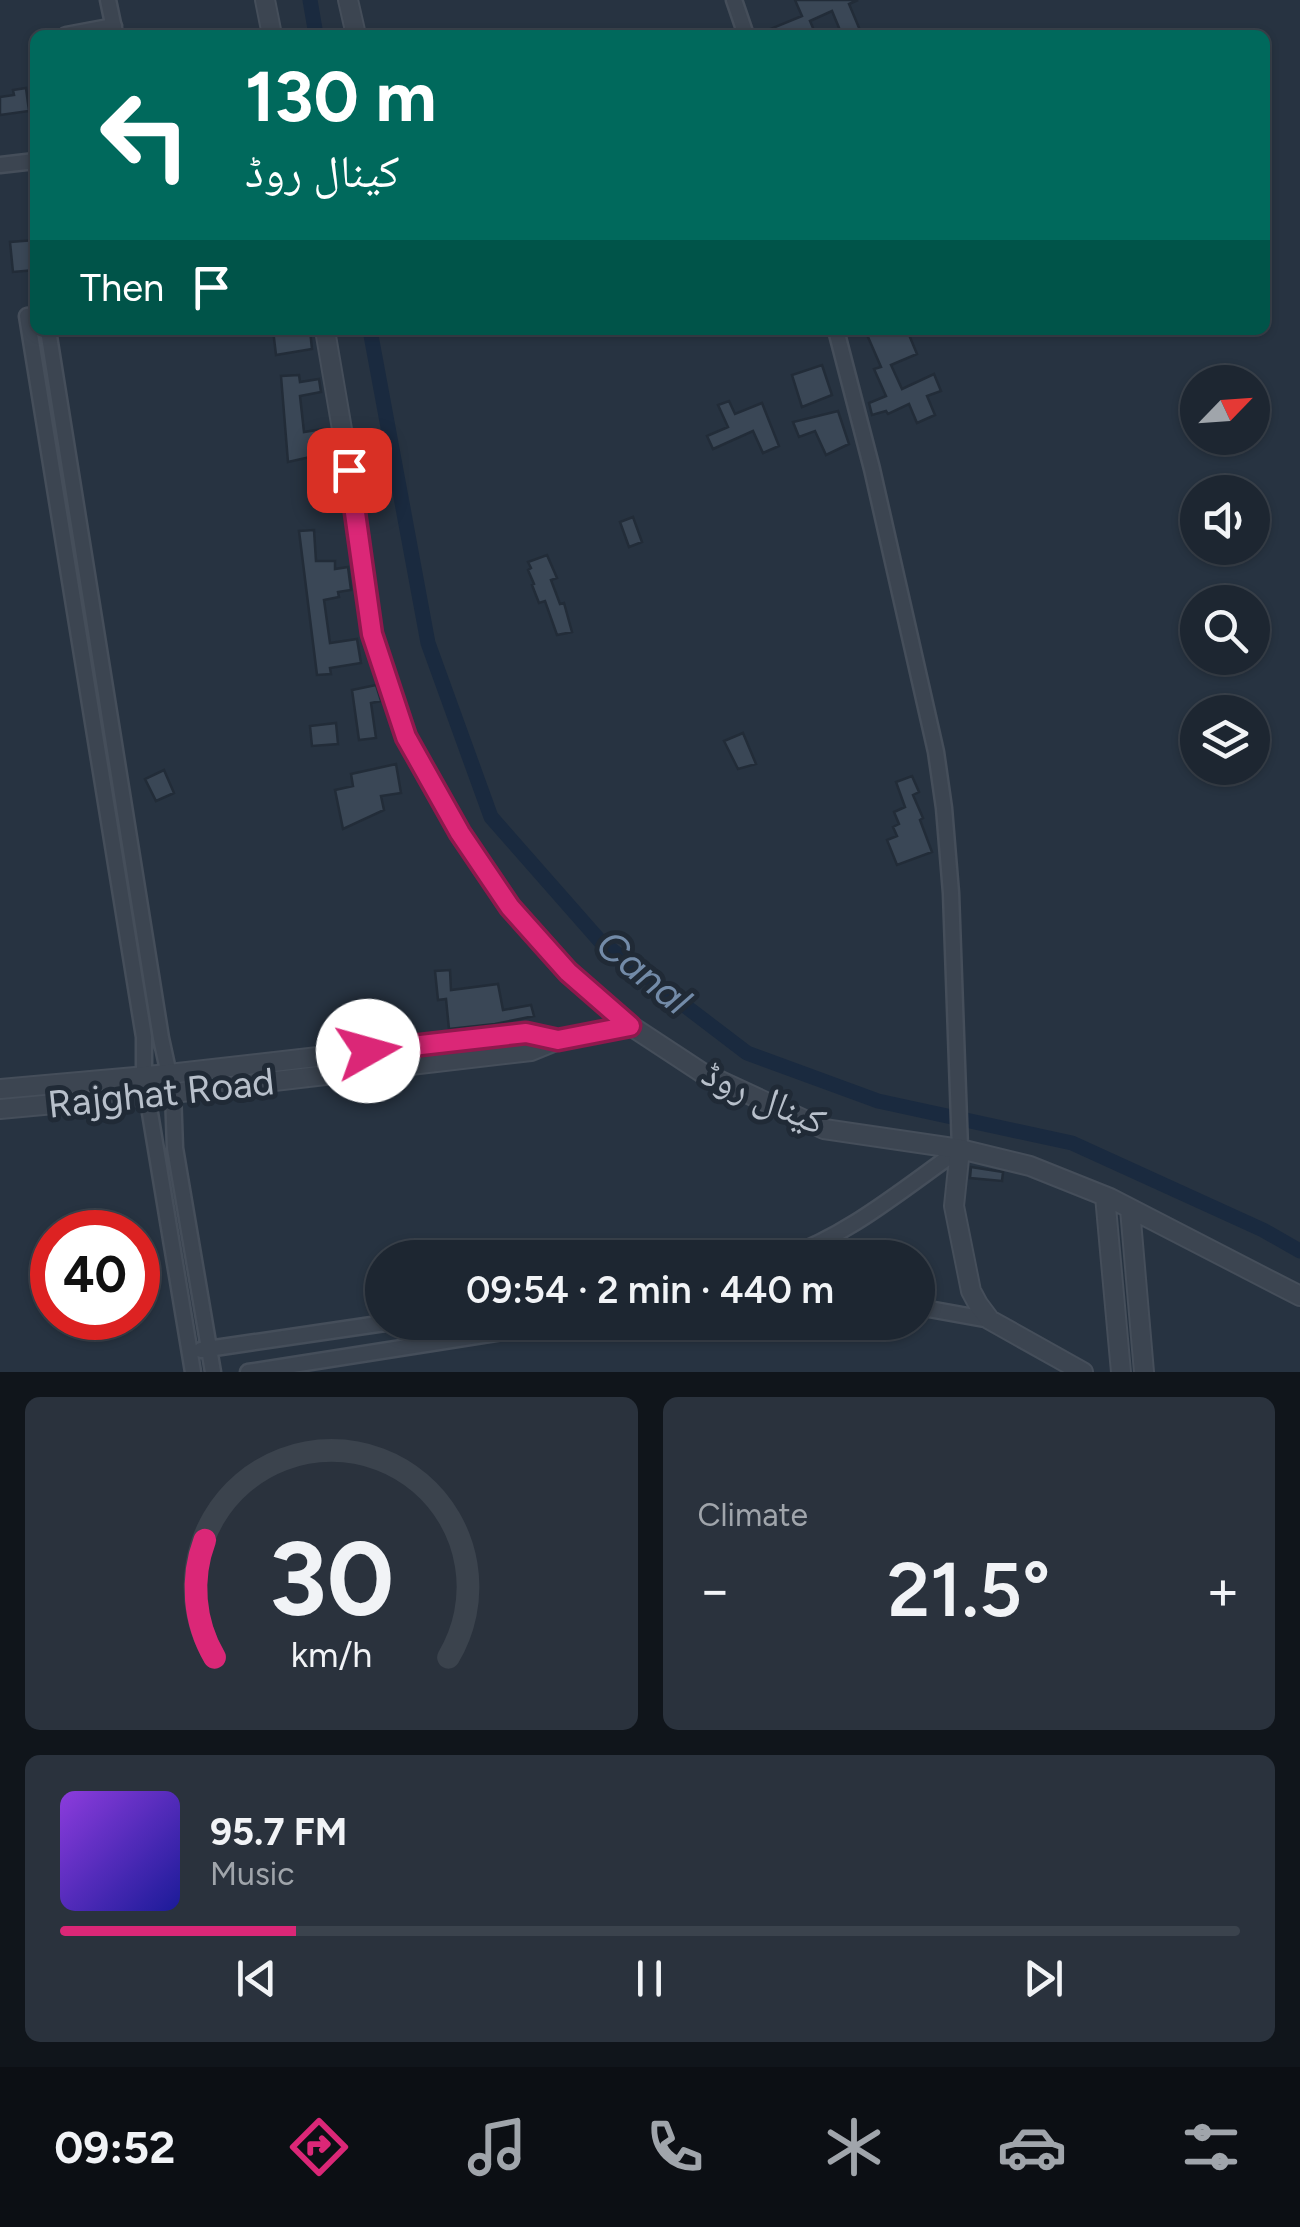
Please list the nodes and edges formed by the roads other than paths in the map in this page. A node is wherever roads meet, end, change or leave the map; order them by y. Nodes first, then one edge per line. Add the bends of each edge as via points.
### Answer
1 (108, 0) edge
2 (265, 0) edge
3 (348, 0) edge
4 (734, 0) edge
5 (115, 30) edge
6 (271, 30) edge
7 (355, 30) edge
8 (744, 30) edge
9 (30, 162) edge
10 (0, 165) edge
11 (34, 335) edge
12 (49, 335) edge
13 (326, 335) edge
14 (837, 335) edge
15 (81, 533) junction
16 (62, 535) junction
17 (86, 561) junction
18 (67, 563) junction
19 (154, 990) junction
20 (137, 994) junction
21 (630, 1026) junction
22 (171, 1084) junction
23 (145, 1086) junction
24 (0, 1089) edge
25 (0, 1109) edge
26 (961, 1141) junction
27 (1105, 1196) junction
28 (1130, 1209) junction
29 (831, 1240) edge
30 (191, 1243) junction
31 (173, 1248) junction
32 (1300, 1296) edge
33 (935, 1310) edge
34 (990, 1320) junction
35 (365, 1326) edge
36 (452, 1340) edge
37 (209, 1349) junction
38 (190, 1352) junction
39 (193, 1372) edge
40 (213, 1372) edge
41 (248, 1372) edge
42 (1083, 1372) edge
43 (1121, 1372) edge
44 (1144, 1372) edge

1 - 5 street
2 - 6 street
3 - 7 street
4 - 8 street
9 - 10 street
11 - 16 street
12 - 15 street
13 - 21 street, کینال روڈ via 372,634 406,737 510,907 568,972
14 - 26 street via 936,752 951,893
15 - 16 street
15 - 17 street
16 - 18 street
17 - 18 street
17 - 19 street
18 - 20 street
19 - 20 street
19 - 22 street
20 - 23 street
21 - 22 street, Rajghat Road via 558,1040 526,1033
21 - 26 street, کینال روڈ via 701,1072 824,1129
22 - 23 street, Rajghat Road
22 - 30 street
23 - 24 street, Rajghat Road
23 - 25 street, Rajghat Road
23 - 31 street
26 - 27 street, کینال روڈ
26 - 29 street
26 - 34 street via 954,1206 971,1291
27 - 28 street, کینال روڈ
27 - 43 street
28 - 32 street, کینال روڈ
28 - 44 street
30 - 31 street
30 - 37 street
31 - 38 street
33 - 34 street
34 - 42 street
35 - 37 street
36 - 41 street
37 - 38 street
37 - 40 street
38 - 39 street

